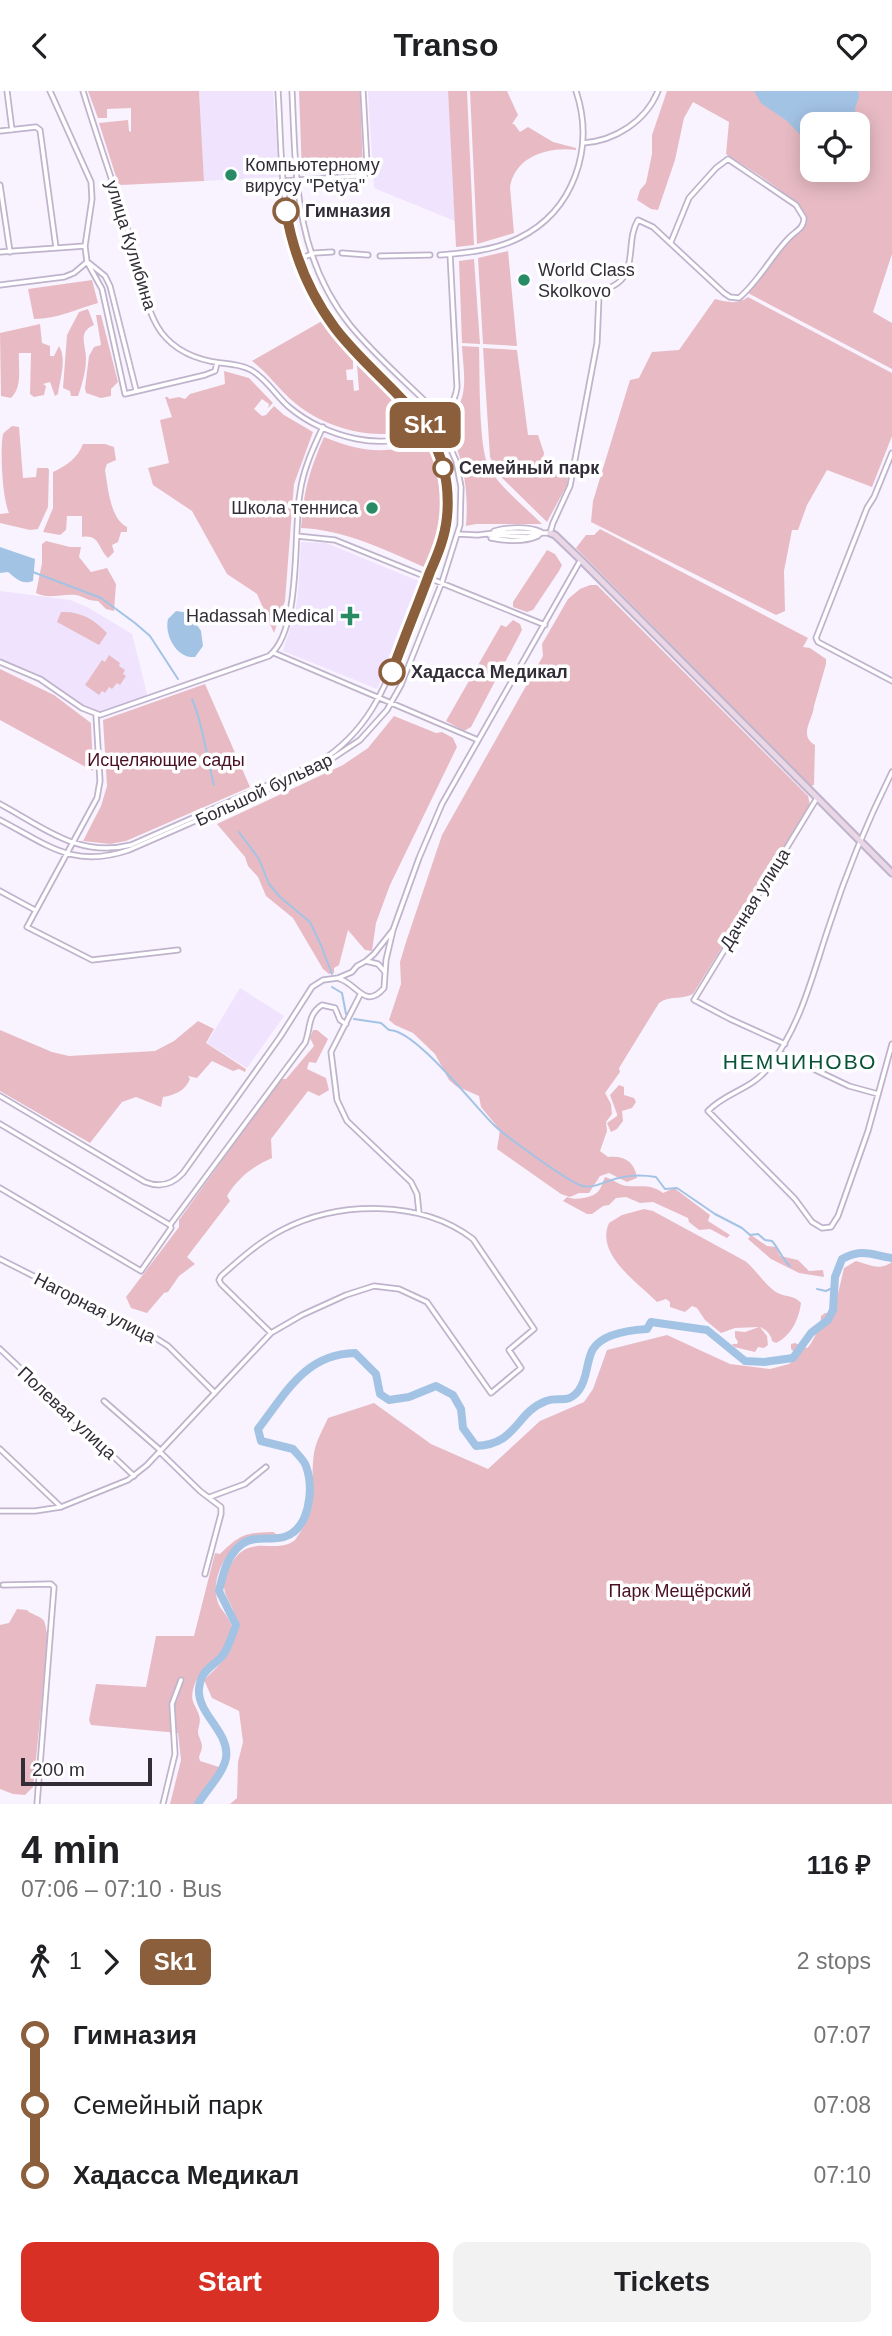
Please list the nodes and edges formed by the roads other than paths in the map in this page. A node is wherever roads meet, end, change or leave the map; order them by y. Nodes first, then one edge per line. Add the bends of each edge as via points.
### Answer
1 (7, 91) edge
2 (50, 91) edge
3 (83, 91) edge
4 (278, 91) edge
5 (292, 91) edge
6 (363, 91) edge
7 (576, 91) edge
8 (658, 91) edge
9 (12, 129) junction
10 (0, 131) edge
11 (583, 143) junction
12 (297, 180) junction
13 (283, 181) junction
14 (0, 185) edge
15 (671, 242) junction
16 (85, 247) junction
17 (56, 248) junction
18 (10, 251) junction
19 (332, 252) dead end
20 (0, 253) edge
21 (342, 253) dead end
22 (311, 254) junction
23 (450, 254) junction
24 (368, 255) dead end
25 (430, 255) dead end
26 (440, 255) dead end
27 (380, 256) dead end
28 (298, 259) junction
29 (87, 262) junction
30 (0, 285) edge
31 (114, 307) junction
32 (106, 309) junction
33 (118, 323) junction
34 (109, 326) junction
35 (218, 363) junction
36 (136, 391) junction
37 (438, 419) junction
38 (323, 427) junction
39 (426, 428) junction
40 (892, 453) edge
41 (547, 533) junction
42 (458, 534) junction
43 (478, 535) junction
44 (297, 536) junction
45 (581, 560) junction
46 (429, 577) junction
47 (442, 582) junction
48 (545, 625) junction
49 (274, 653) junction
50 (0, 662) edge
51 (892, 681) edge
52 (380, 698) junction
53 (392, 703) junction
54 (96, 715) junction
55 (478, 740) junction
56 (892, 772) edge
57 (817, 798) junction
58 (0, 804) edge
59 (0, 820) edge
60 (860, 841) junction
61 (72, 843) junction
62 (66, 854) junction
63 (892, 873) edge
64 (0, 891) edge
65 (36, 910) junction
66 (393, 930) junction
67 (178, 950) dead end
68 (366, 961) junction
69 (352, 972) junction
70 (385, 972) junction
71 (338, 978) junction
72 (352, 985) junction
73 (360, 995) junction
74 (346, 1024) junction
75 (785, 1044) junction
76 (892, 1044) edge
77 (779, 1053) junction
78 (878, 1094) junction
79 (0, 1096) edge
80 (0, 1124) edge
81 (0, 1188) edge
82 (419, 1213) junction
83 (170, 1225) junction
84 (0, 1259) edge
85 (271, 1332) junction
86 (0, 1349) edge
87 (215, 1393) junction
88 (104, 1401) dead end
89 (0, 1449) edge
90 (160, 1451) junction
91 (266, 1467) dead end
92 (134, 1476) junction
93 (210, 1497) junction
94 (61, 1507) junction
95 (0, 1511) edge
96 (205, 1574) dead end
97 (3, 1585) dead end
98 (181, 1680) dead end
99 (37, 1804) edge
100 (163, 1804) edge

1 - 9 street
2 - 16 street via 91,182
3 - 35 street, улица Кулибина via 154,321 182,351
4 - 13 street, Большой бульвар
5 - 12 street, Большой бульвар
6 - 12 street via 366,174
7 - 11 street
8 - 11 street via 630,126
9 - 10 street
9 - 17 street via 40,130
11 - 23 street via 569,191 538,226 507,243
12 - 13 street
12 - 22 street, Большой бульвар
13 - 28 street, Большой бульвар
14 - 18 street
15 - 15 street via 730,297 739,298 804,218 796,205 728,159 690,198
15 - 41 street via 638,220 624,278 599,295 597,343 570,486
16 - 17 street
16 - 29 street
17 - 18 street
18 - 20 street
19 - 22 street
21 - 24 street
22 - 28 street
22 - 37 street, Большой бульвар via 326,289 349,324
23 - 26 street
23 - 37 street, улица Кулибина via 457,389 453,404
25 - 27 street
28 - 39 street, Большой бульвар via 333,325
29 - 30 street via 64,277
29 - 31 street via 105,276
29 - 32 street via 102,289
31 - 32 street
31 - 33 street
32 - 34 street
33 - 34 street
33 - 36 street
34 - 36 street via 125,394
35 - 36 street via 217,369 205,375
35 - 38 street, улица Кулибина via 254,372 291,409
37 - 39 street, улица Кулибина
37 - 42 street, Большой бульвар via 459,476
38 - 39 street, улица Кулибина via 380,442
38 - 44 street via 301,486
39 - 46 street, Большой бульвар via 442,462 448,493 445,531
40 - 51 street via 816,638
41 - 43 street
41 - 43 street via 528,541
41 - 45 street
42 - 43 street
42 - 47 street, Большой бульвар
44 - 46 street via 335,540
44 - 49 street via 292,602
45 - 48 street
45 - 57 street
46 - 47 street
46 - 52 street, Большой бульвар
47 - 48 street
47 - 53 street, Большой бульвар
48 - 55 street
49 - 52 street
49 - 54 street
50 - 54 street via 40,679
52 - 53 street
52 - 61 street, Большой бульвар via 343,745 295,773 131,845 100,849
53 - 55 street
53 - 62 street, Большой бульвар via 360,740 298,777 120,853 90,859
54 - 61 street via 100,789
55 - 66 street via 431,827
56 - 60 street
57 - 60 street
57 - 75 street, Дачная улица via 694,1000
58 - 61 street, Большой бульвар
59 - 62 street, Большой бульвар
60 - 63 street
60 - 75 street via 804,1004
61 - 62 street
62 - 65 street
64 - 65 street
65 - 67 street via 27,927 86,959
66 - 68 street
66 - 70 street
68 - 69 street
68 - 70 street
69 - 71 street
69 - 72 street
70 - 73 street via 386,983 380,992
71 - 72 street
71 - 79 street via 312,987 176,1181 152,1184 135,1177
72 - 73 street
73 - 74 street
74 - 82 street via 331,1052 339,1108 411,1182
74 - 83 street via 335,1008 322,1005 317,1009 304,1042
75 - 77 street
76 - 78 street
77 - 78 street via 849,1086
77 - 78 street via 753,1084 708,1111 822,1228 834,1225 838,1216
80 - 83 street
81 - 83 street via 138,1270 144,1269
82 - 85 street via 342,1210 281,1230 246,1254 219,1280
82 - 85 street via 473,1238 534,1329 509,1350 521,1368 491,1393 427,1302 399,1289 374,1286 355,1292
84 - 87 street, Нагорная улица via 168,1346
85 - 87 street
86 - 92 street, Полевая улица
87 - 90 street
88 - 90 street
89 - 94 street
90 - 92 street
90 - 93 street
91 - 93 street via 245,1484
92 - 94 street
93 - 96 street via 222,1510
94 - 95 street
97 - 99 street via 53,1585
98 - 100 street via 172,1704 174,1760

